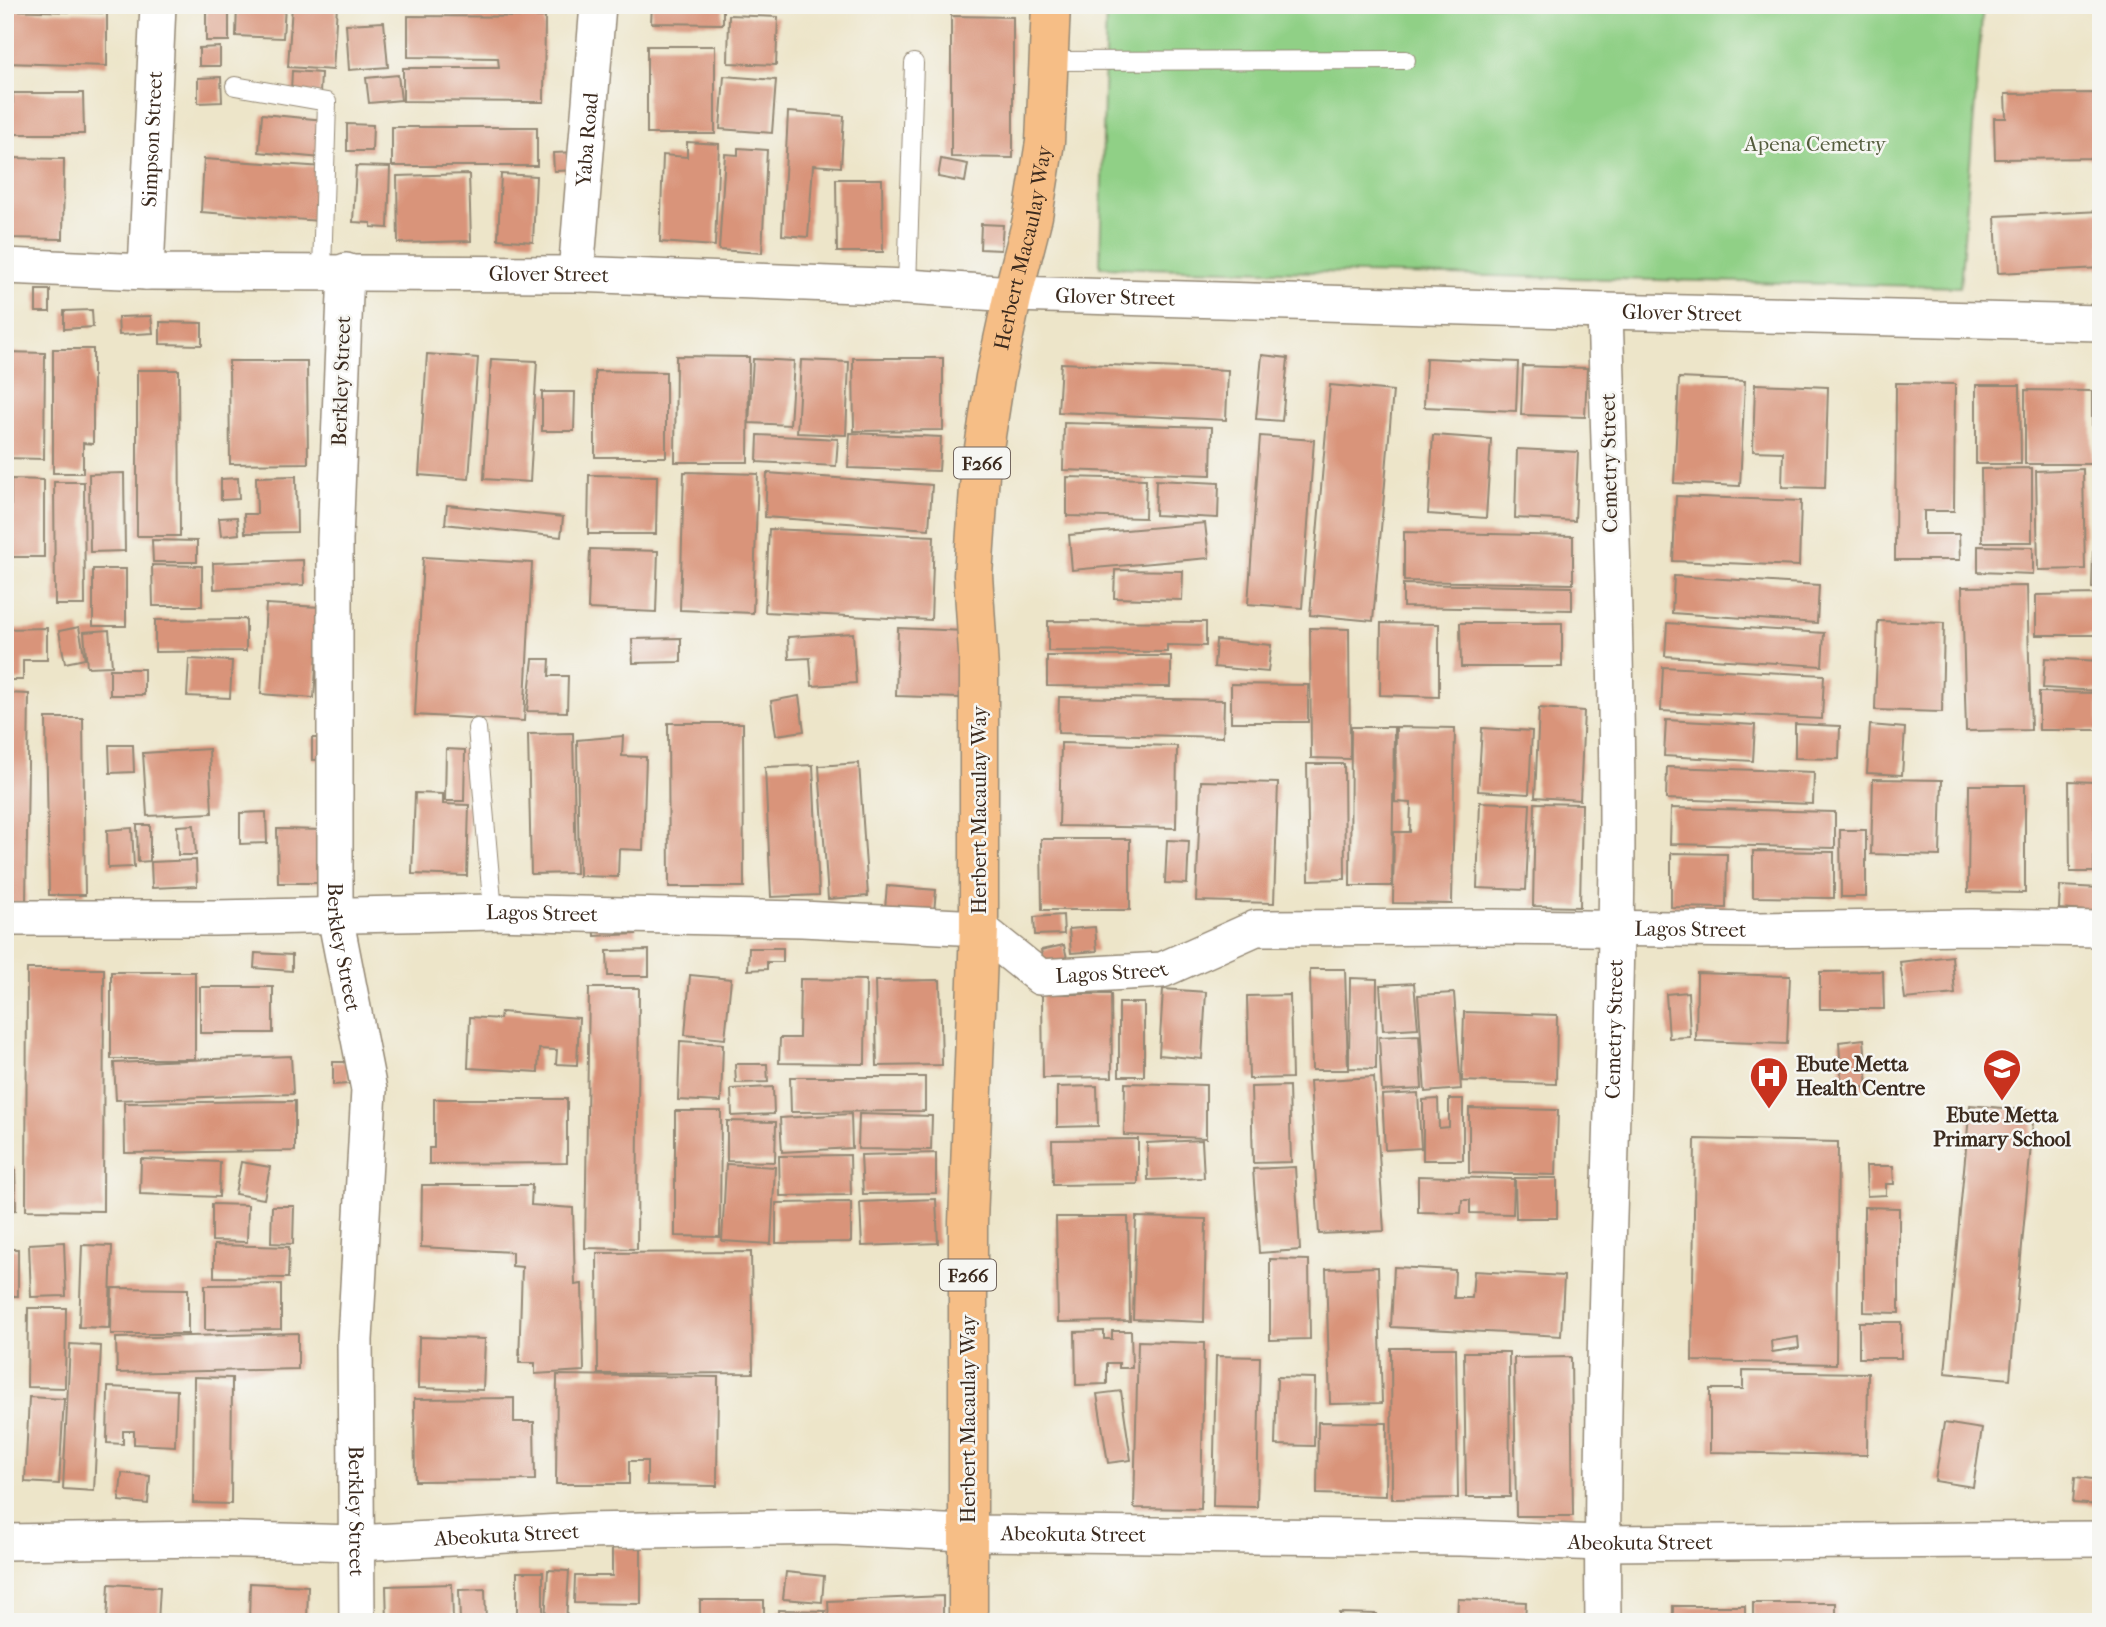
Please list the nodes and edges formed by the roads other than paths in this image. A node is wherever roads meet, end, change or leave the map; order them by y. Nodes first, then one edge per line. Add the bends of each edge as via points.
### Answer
1 (158, 5) edge
2 (598, 5) edge
3 (1051, 5) edge
4 (1406, 60) dead end
5 (1050, 61) junction
6 (914, 63) dead end
7 (235, 86) dead end
8 (5, 266) edge
9 (334, 271) junction
10 (146, 272) junction
11 (576, 274) junction
12 (907, 287) junction
13 (1013, 294) junction
14 (1605, 312) junction
15 (2101, 323) edge
16 (477, 728) dead end
17 (493, 912) junction
18 (335, 916) junction
19 (5, 918) edge
20 (979, 928) junction
21 (1616, 929) junction
22 (2101, 929) edge
23 (967, 1533) junction
24 (2101, 1539) edge
25 (5, 1542) edge
26 (356, 1543) junction
27 (1602, 1543) junction
28 (357, 1622) edge
29 (968, 1622) edge
30 (1603, 1622) edge

1 - 10 street, Simpson Street
2 - 11 street, Yaba Road
3 - 5 highway, Herbert Macaulay Way / F266
4 - 5 lane
5 - 13 highway, Herbert Macaulay Way / F266 via 1044,154
6 - 12 lane
7 - 9 lane via 327,102
8 - 10 street, Glover Street
9 - 10 street, Glover Street
9 - 11 street, Glover Street
9 - 18 street, Berkley Street
11 - 12 street, Glover Street
12 - 13 street, Glover Street
13 - 14 street, Glover Street
13 - 20 highway, Herbert Macaulay Way / F266 via 980,474 973,575 979,669
14 - 15 street, Glover Street
14 - 21 street, Cemetry Street
16 - 17 lane
17 - 18 street, Lagos Street
17 - 20 street, Lagos Street
18 - 19 street, Lagos Street
18 - 26 street, Berkley Street via 369,1090 355,1340
20 - 21 street, Lagos Street via 1040,977 1162,970 1256,928
20 - 23 highway, Herbert Macaulay Way / F266 via 968,1223
21 - 22 street, Lagos Street
21 - 27 street, Cemetry Street
23 - 26 street, Abeokuta Street via 832,1527 623,1530
23 - 27 street, Abeokuta Street
23 - 29 highway, Herbert Macaulay Way / F266
24 - 27 street, Abeokuta Street
25 - 26 street, Abeokuta Street via 208,1539
26 - 28 street, Berkley Street
27 - 30 street, Cemetry Street

